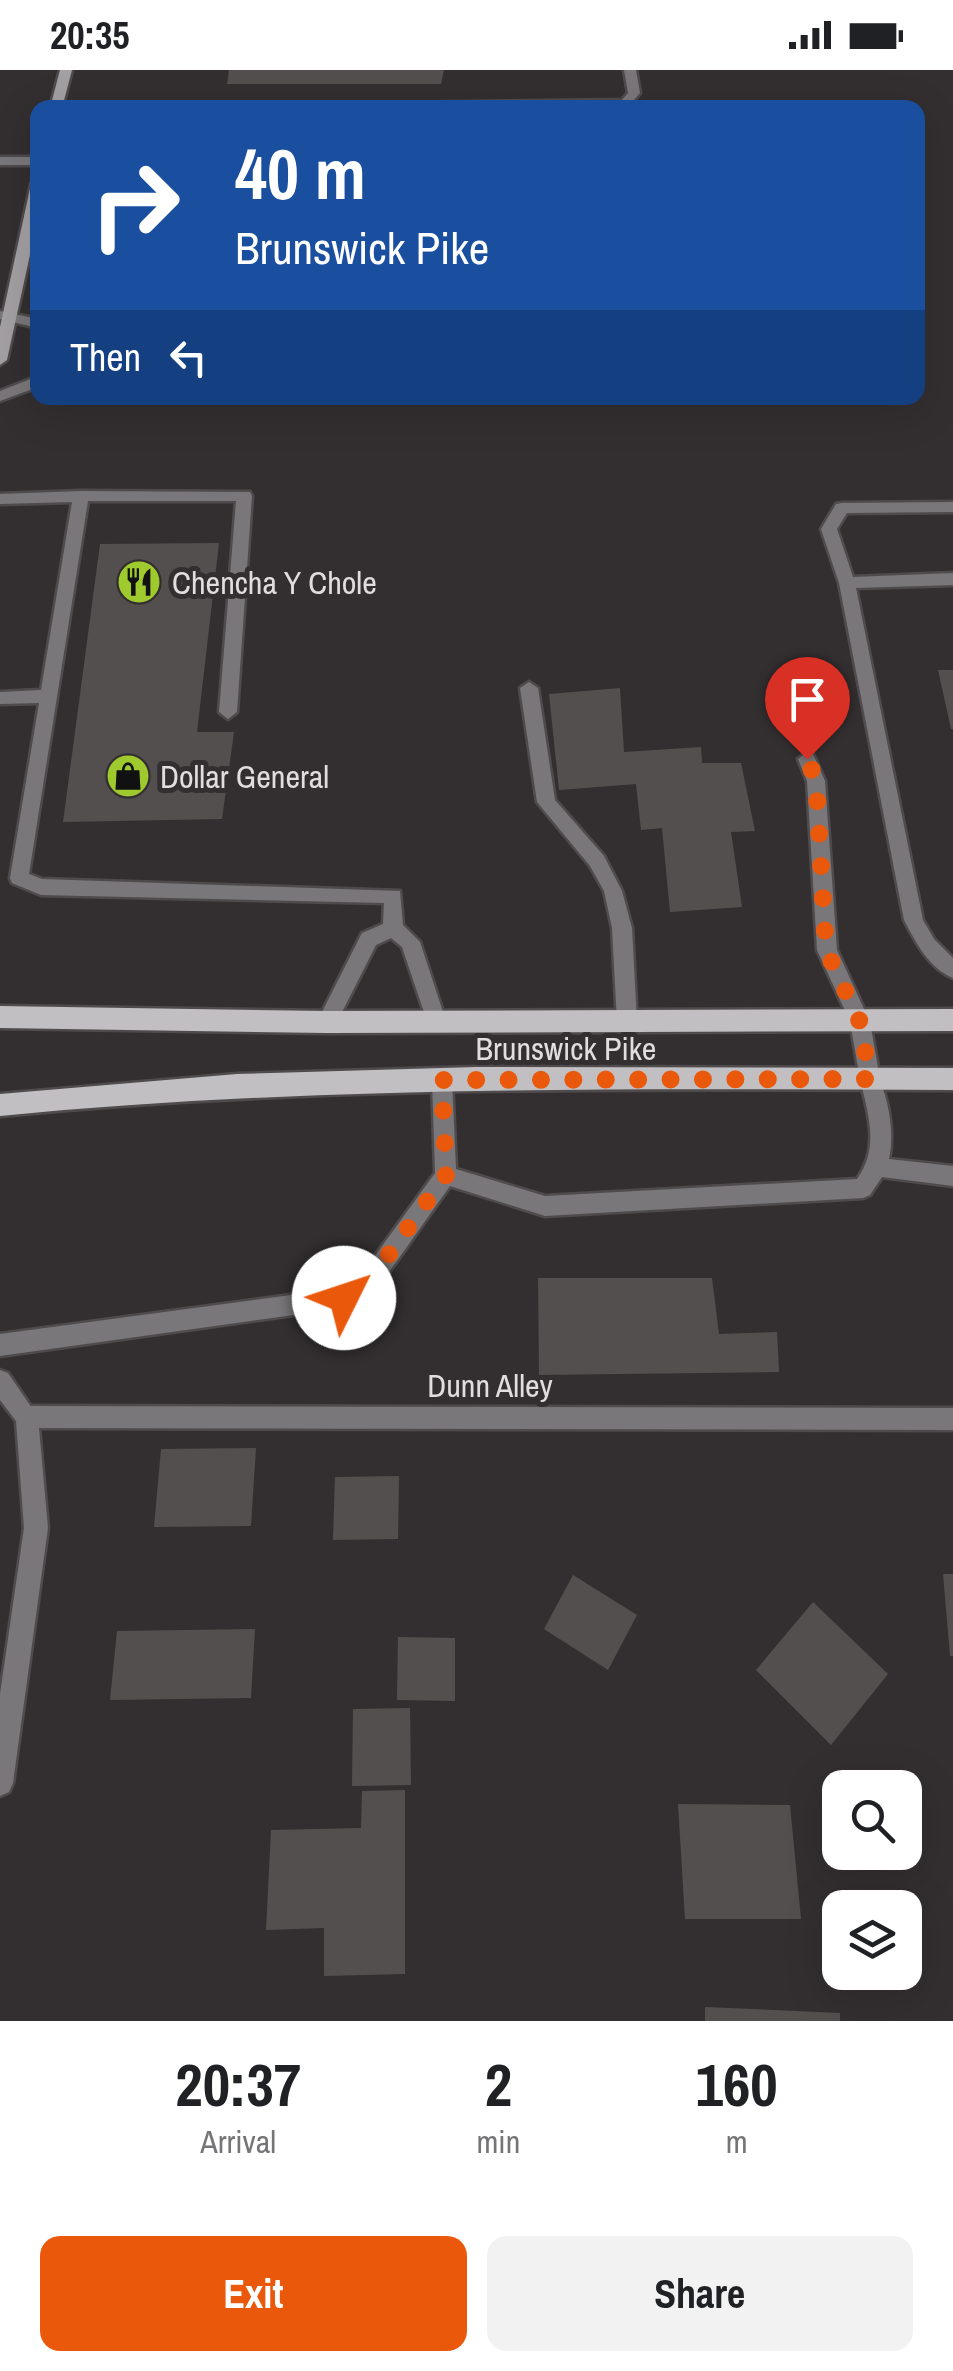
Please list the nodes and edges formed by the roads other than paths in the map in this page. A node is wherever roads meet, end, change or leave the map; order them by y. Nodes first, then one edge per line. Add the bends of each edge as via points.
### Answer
1 (66, 70) edge
2 (630, 70) edge
3 (58, 100) edge
4 (629, 100) edge
5 (30, 161) edge
6 (0, 162) edge
7 (30, 227) edge
8 (30, 262) edge
9 (19, 264) junction
10 (4, 315) edge
11 (30, 322) edge
12 (0, 360) edge
13 (30, 384) edge
14 (0, 396) edge
15 (81, 496) junction
16 (0, 499) edge
17 (953, 507) edge
18 (953, 579) edge
19 (847, 583) junction
20 (529, 688) dead end
21 (51, 696) junction
22 (0, 698) edge
23 (228, 712) dead end
24 (807, 759) dead end
25 (394, 928) junction
26 (953, 970) edge
27 (0, 1017) edge
28 (953, 1020) edge
29 (436, 1021) junction
30 (327, 1022) junction
31 (627, 1022) junction
32 (860, 1022) junction
33 (870, 1079) junction
34 (953, 1079) edge
35 (442, 1080) junction
36 (0, 1106) edge
37 (881, 1166) junction
38 (446, 1175) junction
39 (953, 1176) edge
40 (0, 1345) edge
41 (0, 1382) edge
42 (27, 1416) junction
43 (953, 1419) edge
44 (0, 1783) edge

1 - 3 main road
2 - 4 street
5 - 6 street
7 - 9 main road
8 - 9 street
9 - 10 main road
10 - 11 street
10 - 12 main road
13 - 14 street
15 - 16 street
15 - 21 street
15 - 23 street via 244,496
17 - 19 street via 842,508 830,529
18 - 19 street
19 - 26 street via 914,920
20 - 31 street via 546,802 597,861 613,891 622,928
21 - 22 street
21 - 25 street via 19,878 41,887 393,896
24 - 32 street via 816,780 826,950
25 - 29 street via 410,942
25 - 30 street via 369,940
27 - 30 main road, Brunswick Pike
28 - 32 main road, Brunswick Pike
29 - 30 main road, Brunswick Pike
29 - 31 main road, Brunswick Pike
31 - 32 main road, Brunswick Pike
32 - 33 street
33 - 34 main road, Brunswick Pike
33 - 35 main road, Brunswick Pike
33 - 37 street via 882,1126
35 - 36 main road, Brunswick Pike via 99,1094
35 - 38 street
37 - 38 street via 863,1188 545,1206
37 - 39 street
38 - 40 street via 364,1289 344,1298
41 - 42 street
42 - 43 street, Dunn Alley
42 - 44 street via 36,1528

